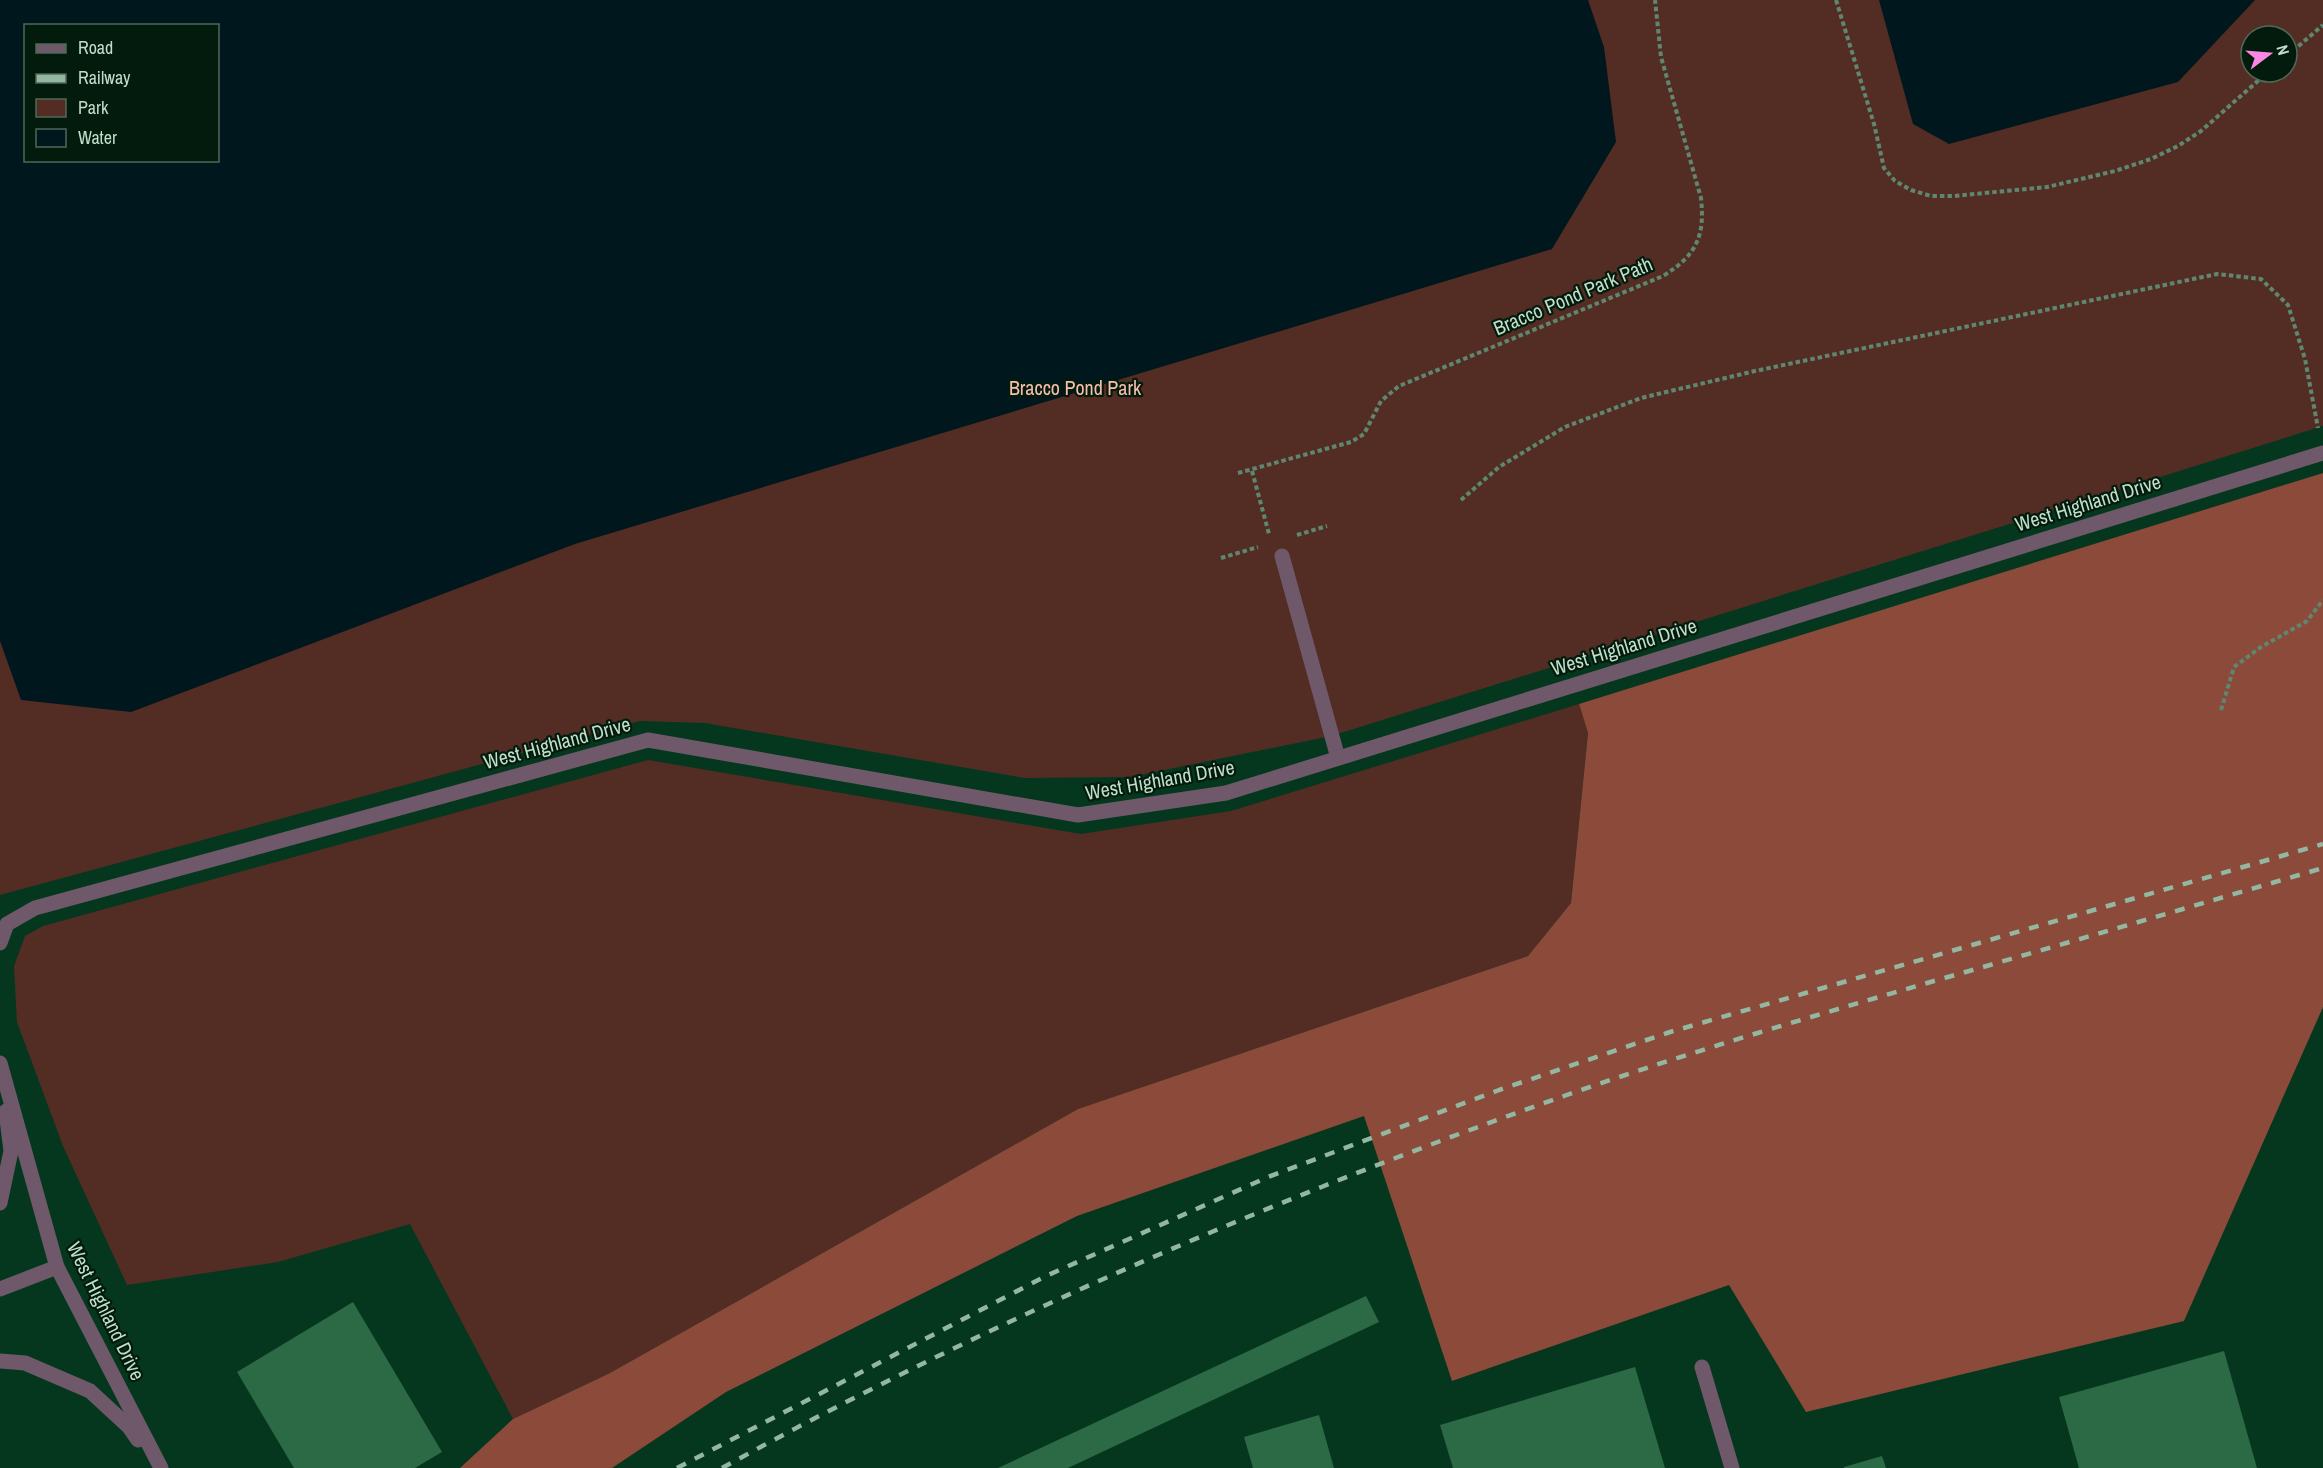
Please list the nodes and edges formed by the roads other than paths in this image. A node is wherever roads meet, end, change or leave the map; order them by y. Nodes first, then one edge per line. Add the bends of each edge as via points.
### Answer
1 (2323, 453) edge
2 (1282, 556) dead end
3 (1338, 758) junction
4 (0, 943) edge
5 (0, 1065) edge
6 (0, 1203) edge
7 (57, 1267) junction
8 (0, 1289) edge
9 (0, 1361) edge
10 (1702, 1367) dead end
11 (160, 1468) edge
12 (1732, 1468) edge

1 - 3 street, West Highland Drive
2 - 3 street
3 - 4 street, West Highland Drive via 1226,793 1078,814 648,740 34,908 7,924
5 - 6 street via 10,1151
5 - 7 street, West Highland Drive
7 - 8 street
7 - 11 street, West Highland Drive
9 - 11 street via 25,1363 90,1391 129,1427
10 - 12 street

